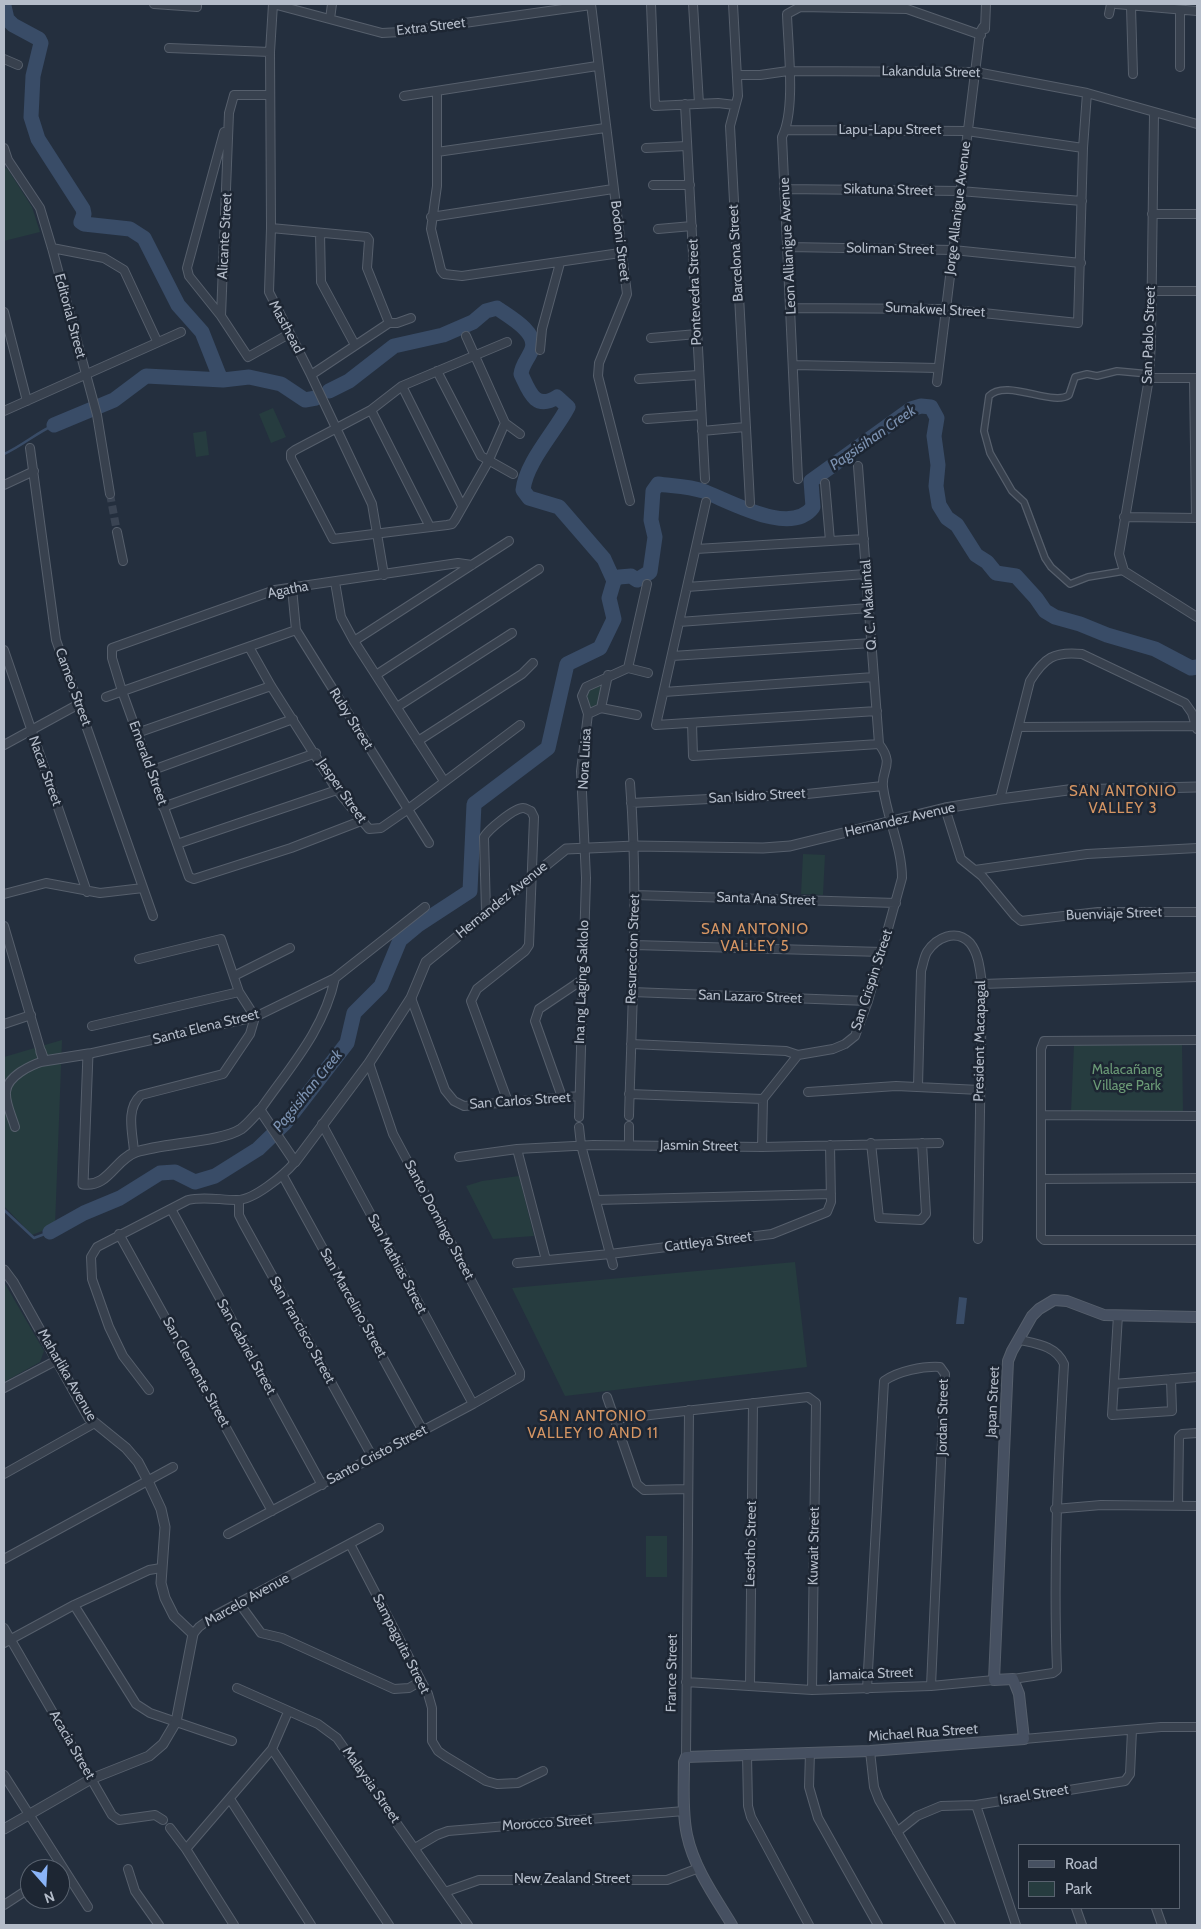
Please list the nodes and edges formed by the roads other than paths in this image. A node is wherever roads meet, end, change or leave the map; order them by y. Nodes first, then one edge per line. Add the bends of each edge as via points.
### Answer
1 (156, 4) edge
2 (273, 4) edge
3 (332, 4) edge
4 (591, 4) edge
5 (650, 4) edge
6 (693, 4) edge
7 (733, 4) edge
8 (986, 4) edge
9 (1111, 4) edge
10 (1116, 4) edge
11 (197, 5) edge
12 (1131, 6) junction
13 (1154, 6) edge
14 (1196, 8) edge
15 (1180, 10) junction
16 (1109, 14) dead end
17 (330, 19) junction
18 (982, 30) junction
19 (169, 48) dead end
20 (270, 52) junction
21 (4, 59) edge
22 (18, 65) dead end
23 (597, 66) junction
24 (1180, 67) dead end
25 (788, 71) junction
26 (976, 72) junction
27 (1133, 74) dead end
28 (738, 75) junction
29 (436, 91) junction
30 (1087, 93) junction
31 (270, 96) junction
32 (404, 96) dead end
33 (685, 104) junction
34 (699, 104) junction
35 (735, 105) junction
36 (1154, 113) junction
37 (227, 120) junction
38 (1197, 124) edge
39 (605, 128) junction
40 (786, 130) junction
41 (967, 131) junction
42 (688, 146) junction
43 (4, 148) edge
44 (646, 148) dead end
45 (1083, 148) junction
46 (437, 152) junction
47 (6, 160) edge
48 (653, 185) dead end
49 (690, 185) junction
50 (613, 189) junction
51 (784, 189) junction
52 (960, 191) junction
53 (1082, 201) junction
54 (1152, 214) junction
55 (1197, 214) edge
56 (431, 217) junction
57 (692, 226) junction
58 (271, 228) junction
59 (658, 229) dead end
60 (320, 233) junction
61 (788, 247) junction
62 (52, 248) junction
63 (952, 250) junction
64 (620, 253) junction
65 (560, 263) junction
66 (1081, 263) junction
67 (1151, 291) junction
68 (1197, 291) edge
69 (792, 308) junction
70 (945, 309) junction
71 (4, 312) edge
72 (221, 316) junction
73 (411, 318) dead end
74 (389, 323) junction
75 (181, 332) dead end
76 (289, 334) junction
77 (696, 334) junction
78 (466, 336) dead end
79 (651, 338) dead end
80 (157, 341) junction
81 (507, 342) dead end
82 (355, 344) junction
83 (540, 350) dead end
84 (475, 356) junction
85 (794, 365) junction
86 (938, 368) junction
87 (437, 371) junction
88 (86, 373) junction
89 (311, 374) junction
90 (698, 375) junction
91 (1149, 376) junction
92 (1196, 378) edge
93 (639, 379) dead end
94 (938, 382) dead end
95 (402, 386) junction
96 (27, 401) junction
97 (371, 410) junction
98 (4, 411) edge
99 (700, 415) junction
100 (647, 419) dead end
101 (505, 423) junction
102 (745, 427) junction
103 (337, 430) junction
104 (702, 430) junction
105 (520, 434) dead end
106 (30, 448) dead end
107 (488, 462) junction
108 (858, 466) dead end
109 (34, 471) junction
110 (512, 474) dead end
111 (705, 479) dead end
112 (798, 480) dead end
113 (825, 483) dead end
114 (4, 485) edge
115 (110, 494) tunnel mouth
116 (630, 500) dead end
117 (706, 502) dead end
118 (750, 503) dead end
119 (462, 506) junction
120 (1124, 517) junction
121 (1197, 518) edge
122 (430, 527) junction
123 (117, 532) tunnel mouth
124 (378, 534) junction
125 (864, 539) junction
126 (830, 541) junction
127 (509, 542) dead end
128 (696, 549) junction
129 (123, 561) dead end
130 (472, 565) junction
131 (539, 569) dead end
132 (1124, 571) junction
133 (866, 574) junction
134 (384, 575) junction
135 (335, 582) junction
136 (647, 584) dead end
137 (687, 587) junction
138 (292, 588) junction
139 (869, 608) junction
140 (1197, 617) edge
141 (679, 622) junction
142 (296, 630) junction
143 (512, 633) dead end
144 (354, 641) junction
145 (872, 643) junction
146 (249, 647) junction
147 (112, 648) joint
148 (4, 650) edge
149 (672, 656) junction
150 (532, 663) dead end
151 (628, 668) junction
152 (648, 674) dead end
153 (376, 675) junction
154 (608, 675) junction
155 (874, 677) junction
156 (271, 686) junction
157 (122, 691) junction
158 (664, 692) junction
159 (106, 697) dead end
160 (79, 704) junction
161 (397, 707) junction
162 (601, 708) junction
163 (877, 711) junction
164 (588, 714) junction
165 (637, 716) dead end
166 (293, 720) junction
167 (692, 723) junction
168 (520, 725) dead end
169 (1019, 727) junction
170 (1197, 728) edge
171 (31, 730) junction
172 (137, 733) junction
173 (418, 741) junction
174 (879, 744) junction
175 (4, 745) edge
176 (316, 753) junction
177 (150, 771) junction
178 (444, 781) junction
179 (630, 783) dead end
180 (883, 786) junction
181 (1197, 787) edge
182 (337, 790) junction
183 (1000, 799) junction
184 (631, 803) junction
185 (164, 807) junction
186 (945, 808) junction
187 (408, 810) junction
188 (361, 821) junction
189 (892, 822) junction
190 (429, 843) dead end
191 (177, 844) junction
192 (635, 846) junction
193 (585, 847) junction
194 (1197, 848) edge
195 (975, 870) junction
196 (532, 875) junction
197 (143, 888) junction
198 (87, 892) junction
199 (4, 894) edge
200 (635, 895) junction
201 (896, 903) junction
202 (425, 907) dead end
203 (486, 912) junction
204 (1197, 912) edge
205 (153, 916) dead end
206 (4, 926) edge
207 (634, 945) junction
208 (290, 948) dead end
209 (882, 952) junction
210 (139, 959) dead end
211 (234, 976) junction
212 (1197, 977) edge
213 (335, 978) junction
214 (582, 980) junction
215 (982, 984) junction
216 (239, 992) junction
217 (632, 992) junction
218 (411, 998) junction
219 (868, 1001) junction
220 (31, 1015) junction
221 (255, 1017) junction
222 (4, 1024) edge
223 (92, 1026) dead end
224 (1197, 1040) edge
225 (631, 1044) junction
226 (88, 1054) junction
227 (798, 1055) junction
228 (42, 1056) junction
229 (369, 1063) junction
230 (918, 1086) junction
231 (980, 1090) junction
232 (808, 1092) dead end
233 (629, 1094) junction
234 (579, 1096) junction
235 (562, 1097) junction
236 (763, 1100) junction
237 (508, 1102) junction
238 (260, 1110) junction
239 (1042, 1115) junction
240 (629, 1116) dead end
241 (1197, 1116) edge
242 (579, 1117) dead end
243 (322, 1124) junction
244 (629, 1126) dead end
245 (15, 1127) dead end
246 (579, 1127) dead end
247 (872, 1143) junction
248 (922, 1143) junction
249 (939, 1143) dead end
250 (581, 1145) junction
251 (629, 1145) junction
252 (830, 1145) junction
253 (762, 1147) junction
254 (517, 1149) junction
255 (134, 1152) junction
256 (459, 1156) dead end
257 (295, 1162) junction
258 (283, 1176) junction
259 (1197, 1178) edge
260 (1041, 1179) junction
261 (831, 1194) junction
262 (239, 1200) junction
263 (596, 1200) junction
264 (171, 1209) junction
265 (119, 1234) junction
266 (978, 1239) dead end
267 (1197, 1240) edge
268 (610, 1254) junction
269 (546, 1260) junction
270 (517, 1263) dead end
271 (613, 1265) dead end
272 (4, 1270) edge
273 (1118, 1315) junction
274 (1197, 1317) edge
275 (1020, 1340) junction
276 (57, 1360) junction
277 (520, 1372) joint
278 (1197, 1376) edge
279 (1172, 1379) junction
280 (1114, 1384) junction
281 (4, 1388) edge
282 (149, 1390) dead end
283 (607, 1397) dead end
284 (753, 1402) junction
285 (473, 1404) junction
286 (689, 1410) junction
287 (615, 1419) junction
288 (94, 1424) junction
289 (423, 1431) junction
290 (1197, 1433) edge
291 (373, 1458) junction
292 (173, 1468) dead end
293 (4, 1474) edge
294 (148, 1481) junction
295 (322, 1484) junction
296 (688, 1489) junction
297 (1178, 1506) junction
298 (1197, 1506) edge
299 (1055, 1509) junction
300 (272, 1511) junction
301 (379, 1528) dead end
302 (228, 1534) dead end
303 (350, 1544) junction
304 (4, 1559) edge
305 (161, 1568) junction
306 (239, 1603) junction
307 (74, 1605) junction
308 (4, 1628) edge
309 (193, 1634) junction
310 (7, 1642) edge
311 (1013, 1679) junction
312 (994, 1680) junction
313 (421, 1681) junction
314 (686, 1682) junction
315 (750, 1686) junction
316 (932, 1686) junction
317 (236, 1688) dead end
318 (867, 1689) junction
319 (812, 1690) junction
320 (288, 1712) junction
321 (176, 1722) junction
322 (1197, 1728) edge
323 (1132, 1730) junction
324 (1024, 1739) junction
325 (232, 1741) dead end
326 (272, 1749) junction
327 (870, 1751) junction
328 (810, 1752) junction
329 (747, 1754) junction
330 (686, 1757) junction
331 (544, 1771) dead end
332 (4, 1775) edge
333 (91, 1778) junction
334 (230, 1799) junction
335 (976, 1805) junction
336 (684, 1811) junction
337 (29, 1813) junction
338 (163, 1820) dead end
339 (170, 1828) dead end
340 (4, 1829) edge
341 (897, 1832) junction
342 (415, 1848) junction
343 (186, 1849) junction
344 (55, 1859) edge
345 (699, 1868) junction
346 (128, 1869) dead end
347 (70, 1882) edge
348 (445, 1892) junction
349 (20, 1895) edge
350 (4, 1905) edge
351 (88, 1907) dead end
352 (1076, 1909) edge
353 (1156, 1909) edge
354 (159, 1925) edge
355 (234, 1925) edge
356 (311, 1925) edge
357 (390, 1925) edge
358 (468, 1925) edge
359 (729, 1925) edge
360 (809, 1925) edge
361 (878, 1925) edge
362 (951, 1925) edge
363 (1016, 1925) edge
364 (1082, 1925) edge
365 (1162, 1925) edge

1 - 11 street
2 - 17 street, Extra Street
2 - 20 street, Masthead
3 - 17 street
4 - 17 street, Extra Street via 401,32 382,33
4 - 23 street, Bodoni Street
5 - 33 street via 655,106
6 - 34 street
7 - 28 street, Barcelona Street
8 - 18 street, Jorge Allanigue Avenue
9 - 16 street
10 - 12 street
12 - 13 street
12 - 27 street
13 - 15 street
14 - 15 street
15 - 24 street
18 - 25 street, Leon Allianigue Avenue via 907,9 800,7 787,14
18 - 26 street, Jorge Allanigue Avenue
19 - 20 street
20 - 31 street, Masthead
21 - 22 street
23 - 29 street
23 - 39 street, Bodoni Street
25 - 26 street, Lakandula Street
25 - 28 street, Lakandula Street
25 - 40 street, Leon Allianigue Avenue via 790,105
26 - 30 street, Lakandula Street
26 - 41 street, Jorge Allanigue Avenue
28 - 35 street, Barcelona Street
29 - 32 street
29 - 46 street
30 - 36 street, Lakandula Street
30 - 45 street
31 - 37 street, Alicante Street via 234,95
31 - 58 street, Masthead
33 - 34 street
33 - 42 street, Pontevedra Street
34 - 35 street
35 - 102 street, Barcelona Street via 730,126
36 - 38 street, Lakandula Street
36 - 54 street, San Pablo Street
37 - 72 street, Alicante Street
37 - 72 street via 187,268 189,276
39 - 46 street
39 - 50 street, Bodoni Street
40 - 41 street, Lapu-Lapu Street
40 - 51 street, Leon Allianigue Avenue via 782,137
41 - 45 street, Lapu-Lapu Street
41 - 52 street, Jorge Allanigue Avenue
42 - 44 street
42 - 49 street, Pontevedra Street
43 - 47 street, Editorial Street
45 - 53 street
46 - 56 street via 437,186
47 - 62 street, Editorial Street via 40,208
48 - 49 street
49 - 57 street, Pontevedra Street
50 - 56 street
50 - 64 street, Bodoni Street
51 - 52 street, Sikatuna Street
51 - 61 street, Leon Allianigue Avenue
52 - 53 street, Sikatuna Street
52 - 63 street, Jorge Allanigue Avenue
53 - 66 street
54 - 55 street
54 - 67 street, San Pablo Street
56 - 65 street via 436,252 444,274 462,276
57 - 59 street
57 - 77 street, Pontevedra Street
58 - 60 street
58 - 76 street, Masthead via 269,292
60 - 74 street via 367,237 367,268
60 - 82 street via 321,282
61 - 63 street, Soliman Street
61 - 69 street, Leon Allianigue Avenue
62 - 80 street via 104,258 124,270
62 - 88 street, Editorial Street
63 - 66 street, Soliman Street
63 - 70 street, Jorge Allanigue Avenue
64 - 65 street
64 - 116 street, Bodoni Street via 627,294 599,363 598,376
65 - 83 street via 542,329
66 - 70 street, Sumakwel Street via 1078,323
67 - 68 street
67 - 91 street, San Pablo Street
69 - 70 street, Sumakwel Street
69 - 85 street, Leon Allianigue Avenue
70 - 86 street, Jorge Allanigue Avenue
71 - 96 street
72 - 76 street via 248,358
73 - 74 street
74 - 82 street
75 - 80 street
76 - 89 street, Masthead
77 - 79 street
77 - 90 street, Pontevedra Street
78 - 84 street
80 - 88 street
81 - 84 street
82 - 89 street
84 - 87 street
84 - 101 street
85 - 86 street
85 - 112 street, Leon Allianigue Avenue
86 - 94 street, Jorge Allanigue Avenue
87 - 95 street
87 - 107 street via 480,456
88 - 96 street
88 - 115 street, Editorial Street via 97,415
89 - 103 street, Masthead
90 - 93 street
90 - 99 street, Pontevedra Street
91 - 92 street
91 - 120 street, San Pablo Street
91 - 132 street via 1117,371 1097,376 1079,375 1075,377 1069,395 1063,399 1021,392 996,392 989,396 985,414 985,440 990,453 1012,491 1024,502 1038,544 1051,567 1070,584 1088,577
92 - 121 street
95 - 97 street
95 - 119 street
96 - 98 street
97 - 103 street
97 - 122 street
99 - 100 street
99 - 104 street, Pontevedra Street
101 - 105 street
101 - 107 street
102 - 104 street
102 - 118 street, Barcelona Street
103 - 124 street, Masthead via 372,504
103 - 124 street via 291,453 291,458 333,539
104 - 111 street, Pontevedra Street
106 - 109 street, Cameo Street
107 - 110 street
107 - 119 street
108 - 125 street, Q. C. Makalintal
109 - 114 street
109 - 160 street, Cameo Street via 56,640
113 - 126 street
117 - 128 street
119 - 122 street via 452,524
120 - 121 street
120 - 132 street, San Pablo Street via 1119,554
122 - 124 street
123 - 129 street
124 - 134 street, Masthead
125 - 126 street
125 - 133 street, Q. C. Makalintal
126 - 128 street
127 - 130 street
128 - 137 street
130 - 134 street, Agatha via 458,563
130 - 144 street
131 - 153 street
132 - 140 street
133 - 137 street
133 - 139 street, Q. C. Makalintal
134 - 135 street, Agatha
135 - 138 street, Agatha
135 - 144 street via 341,617
136 - 151 street
137 - 141 street
138 - 142 street, Ruby Street
138 - 147 street, Agatha via 275,590
139 - 141 street
139 - 145 street, Q. C. Makalintal
141 - 149 street
142 - 146 street
142 - 187 street, Ruby Street
143 - 161 street
144 - 153 street
145 - 149 street
145 - 155 street, Q. C. Makalintal
146 - 156 street, Jasper Street
146 - 157 street
147 - 157 street, Emerald Street
148 - 171 street, Nacar Street
149 - 158 street
150 - 173 street via 522,674
151 - 152 street
151 - 154 street, Nora Luisa
153 - 161 street
154 - 162 street
154 - 164 street, Nora Luisa via 583,691 583,705
155 - 158 street
155 - 163 street, Q. C. Makalintal
156 - 166 street, Jasper Street
156 - 172 street
157 - 159 street
157 - 172 street, Emerald Street
158 - 167 street via 656,725
160 - 171 street
160 - 197 street, Cameo Street
161 - 173 street
162 - 164 street
162 - 165 street
163 - 167 street
163 - 174 street, Q. C. Makalintal
164 - 193 street, Nora Luisa via 581,770
166 - 176 street, Jasper Street
166 - 177 street
167 - 174 street via 693,756
168 - 178 street, Jasper Street
169 - 170 street
169 - 170 street via 1030,681 1041,664 1055,655 1068,652 1082,654 1185,703
169 - 183 street
171 - 175 street
171 - 198 street, Nacar Street
172 - 177 street, Emerald Street
173 - 178 street
174 - 180 street, Q. C. Makalintal via 888,763
176 - 182 street, Jasper Street
176 - 185 street
177 - 185 street, Emerald Street
178 - 187 street, Jasper Street
179 - 184 street, Resureccion Street
180 - 184 street, San Isidro Street via 807,794
180 - 189 street, San Crispin Street
181 - 183 street, Hernandez Avenue via 1068,790
182 - 188 street, Jasper Street
182 - 191 street
183 - 186 street, Hernandez Avenue
184 - 192 street, Resureccion Street
185 - 191 street, Emerald Street
186 - 189 street, Hernandez Avenue
186 - 195 street, Buenviaje Street via 961,859
187 - 188 street, Jasper Street via 381,828 369,829
187 - 190 street, Ruby Street
188 - 191 street, Emerald Street via 291,848 194,879 189,877
189 - 192 street, Hernandez Avenue via 790,846
189 - 201 street, San Crispin Street via 902,864
192 - 193 street, Hernandez Avenue
192 - 200 street, Resureccion Street
193 - 196 street, Hernandez Avenue via 566,849
193 - 214 street, Ina ng Laging Saklolo
194 - 195 street via 1087,854
195 - 204 street, Buenviaje Street via 1014,916 1025,922 1098,912
196 - 203 street, Hernandez Avenue
196 - 203 street via 534,817 531,811 523,808 516,810 484,837
196 - 237 street via 529,945 477,989 471,1001
197 - 198 street
197 - 205 street, Cameo Street
198 - 199 street via 46,883
200 - 201 street, Santa Ana Street
200 - 207 street, Resureccion Street
201 - 209 street, San Crispin Street
202 - 213 street, Santa Elena Street
203 - 218 street, Hernandez Avenue via 426,962
206 - 220 street
207 - 209 street
207 - 217 street, Resureccion Street
208 - 211 street
209 - 219 street, San Crispin Street
210 - 211 street via 221,939
211 - 216 street
212 - 215 street
213 - 221 street, Santa Elena Street
213 - 238 street via 331,998 318,1029
214 - 234 street, Ina ng Laging Saklolo
214 - 235 street via 539,1009 536,1021
215 - 230 street, President Macapagal via 976,954 970,943 961,936 936,940 926,954 921,971
215 - 231 street, President Macapagal
216 - 221 street
216 - 223 street
217 - 219 street, San Lazaro Street
217 - 225 street, Resureccion Street
218 - 229 street, Hernandez Avenue
218 - 237 street, San Carlos Street via 445,1090 454,1101 464,1106
219 - 227 street, San Crispin Street via 855,1036 845,1044
220 - 222 street
220 - 228 street
221 - 226 street, Santa Elena Street
221 - 255 street via 250,1034 223,1074 140,1095 134,1100 131,1110
224 - 239 street via 1044,1041 1041,1049
225 - 227 street via 786,1050
225 - 233 street, Resureccion Street
226 - 228 street, Santa Elena Street
226 - 255 street via 83,1184 91,1186 103,1181 120,1161
227 - 236 street
228 - 245 street, Santa Elena Street via 9,1083 6,1092
229 - 243 street, Hernandez Avenue
229 - 277 street, Santo Domingo Street via 393,1134
230 - 231 street
230 - 232 street
231 - 266 street, President Macapagal
233 - 236 street
233 - 240 street, Resureccion Street
234 - 235 street, San Carlos Street
234 - 242 street, Ina ng Laging Saklolo
235 - 237 street, San Carlos Street
236 - 253 street
238 - 255 street via 242,1128 230,1134
238 - 257 street
239 - 241 street
239 - 260 street
243 - 257 street, Hernandez Avenue
243 - 285 street, San Mathias Street
244 - 251 street
246 - 250 street
247 - 248 street, Jasmin Street
247 - 248 street via 879,1218 921,1220 926,1214
247 - 252 street, Jasmin Street
248 - 249 street, Jasmin Street
250 - 251 street, Jasmin Street
250 - 254 street, Jasmin Street
250 - 263 street
251 - 253 street, Jasmin Street
252 - 253 street, Jasmin Street
252 - 261 street, Cattleya Street
254 - 256 street, Jasmin Street
254 - 269 street
257 - 258 street, Hernandez Avenue
258 - 262 street, Hernandez Avenue
258 - 289 street, San Marcelino Street
259 - 260 street
260 - 267 street via 1041,1237 1044,1240
261 - 263 street
261 - 268 street, Cattleya Street via 827,1212 772,1234
262 - 264 street via 195,1198
262 - 291 street, San Francisco Street via 243,1223
263 - 268 street
264 - 265 street
264 - 295 street, San Gabriel Street
265 - 282 street via 97,1247 91,1257 92,1279 120,1349
265 - 300 street, San Clemente Street
268 - 269 street, Cattleya Street
268 - 271 street
269 - 270 street, Cattleya Street
272 - 276 street, Maharlika Avenue
273 - 274 main road, Japan Street
273 - 275 main road, Japan Street via 1095,1313 1067,1300 1054,1300 1032,1316
273 - 280 street
275 - 299 street via 1053,1349 1064,1364
275 - 312 main road, Japan Street via 1008,1361
276 - 281 street
276 - 288 street, Maharlika Avenue
277 - 285 street, Santo Cristo Street via 518,1379
278 - 279 street
279 - 280 street
279 - 280 street via 1172,1411 1112,1415
283 - 287 street
284 - 286 street
284 - 315 street, Lesotho Street
284 - 319 street, Kuwait Street via 808,1397 816,1403
285 - 289 street, Santo Cristo Street
286 - 287 street
286 - 296 street, France Street
287 - 296 street via 637,1484 644,1490
288 - 293 street
288 - 294 street, Maharlika Avenue via 126,1448
289 - 291 street, Santo Cristo Street
290 - 297 street via 1179,1437
291 - 295 street, Santo Cristo Street
292 - 294 street
294 - 304 street
294 - 305 street, Maharlika Avenue via 165,1527
295 - 300 street, Santo Cristo Street
296 - 314 street, France Street
297 - 298 street
297 - 299 street via 1101,1505
299 - 311 street, Jamaica Street via 1056,1672
300 - 302 street, Santo Cristo Street
301 - 303 street, Marcelo Avenue
303 - 306 street, Marcelo Avenue
303 - 313 street, Sampaguita Street
305 - 307 street via 149,1570
305 - 309 street, Maharlika Avenue via 161,1583 174,1616
306 - 309 street, Marcelo Avenue via 199,1626
306 - 313 street via 261,1633 282,1638 394,1689 409,1688
307 - 310 street
307 - 321 street via 136,1704 150,1714
308 - 310 street, Acacia Street
309 - 321 street, Marcelo Avenue
310 - 333 street, Acacia Street
311 - 312 main road, Jamaica Street
311 - 324 main road via 1019,1694
312 - 316 street, Jamaica Street
313 - 331 street, Sampaguita Street via 432,1708 432,1741 445,1756 486,1781 497,1784 518,1783
314 - 315 street, Jamaica Street
314 - 330 street, France Street
315 - 319 street, Jamaica Street
316 - 318 street, Jamaica Street
316 - 318 street, Jordan Street via 945,1374 940,1368 930,1366 891,1376 884,1381
317 - 320 street, Malaysia Street
318 - 319 street, Jamaica Street
320 - 326 street
320 - 342 street, Malaysia Street via 318,1724 337,1738
321 - 325 street
321 - 333 street, Marcelo Avenue via 163,1744 149,1756
322 - 323 street, Michael Rua Street
323 - 324 street, Michael Rua Street
323 - 335 street, Israel Street via 1130,1774 1125,1781
324 - 327 main road, Michael Rua Street
326 - 334 street
326 - 357 street
327 - 328 main road, Michael Rua Street
327 - 341 street via 874,1787
328 - 329 main road, Michael Rua Street
328 - 361 street via 810,1788 815,1810
329 - 330 main road, Michael Rua Street
329 - 360 street via 751,1818
330 - 336 main road, France Street
332 - 337 street
333 - 337 street, Marcelo Avenue
333 - 338 street, Acacia Street via 115,1818 124,1820 155,1815
334 - 343 street
334 - 356 street
335 - 341 street, Israel Street via 941,1806 929,1810
335 - 363 street
336 - 342 street, Morocco Street via 448,1831
336 - 345 main road, France Street via 687,1836
337 - 340 street, Marcelo Avenue
337 - 344 street
339 - 343 street
341 - 362 street
342 - 348 street, Malaysia Street
343 - 355 street
345 - 348 street, New Zealand Street via 667,1880 479,1880
345 - 359 main road, France Street
346 - 354 street via 135,1891
347 - 351 street
348 - 358 street, Malaysia Street
349 - 350 street
352 - 364 street
353 - 365 street

